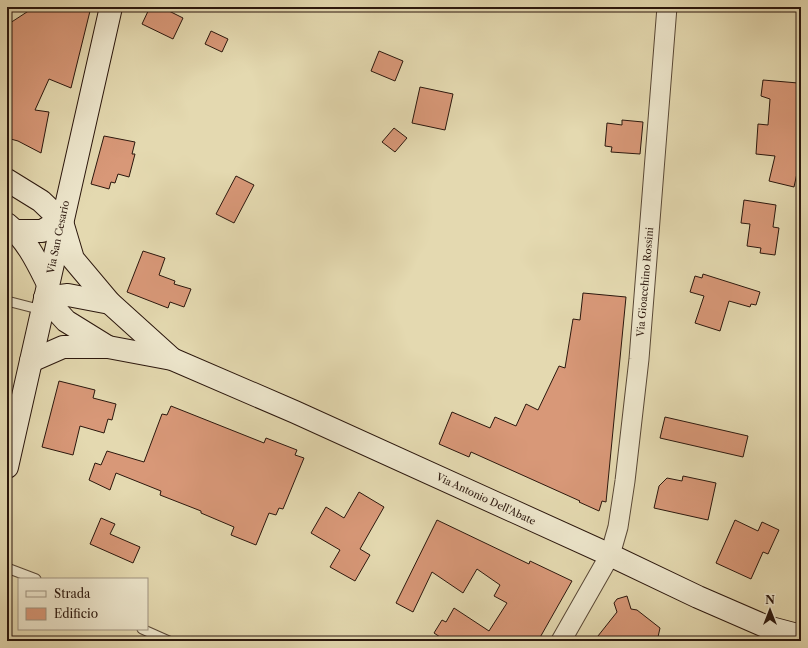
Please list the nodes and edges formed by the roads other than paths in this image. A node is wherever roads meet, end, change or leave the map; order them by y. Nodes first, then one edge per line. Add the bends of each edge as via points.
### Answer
1 (111, 7) edge
2 (667, 7) edge
3 (7, 180) edge
4 (61, 220) junction
5 (11, 228) edge
6 (45, 298) junction
7 (7, 301) edge
8 (110, 303) junction
9 (108, 347) junction
10 (172, 359) junction
11 (31, 361) junction
12 (13, 406) edge
13 (7, 467) edge
14 (610, 555) junction
15 (7, 568) edge
16 (33, 578) edge
17 (144, 630) edge
18 (801, 636) edge
19 (564, 640) edge
20 (169, 641) edge

1 - 4 main road, Via San Cesario
2 - 14 street, Via Gioacchino Rossini via 639,359 625,481 618,527
3 - 4 main road via 41,201
4 - 5 main road via 42,231
4 - 6 main road, Via San Cesario
4 - 8 main road, Via Antonio Dell'Abate via 73,259
5 - 6 main road, Via Antonio Dell'Abate via 34,256
6 - 7 lane
6 - 8 main road via 68,295
6 - 9 main road, Via Antonio Dell'Abate via 66,321
6 - 11 main road, Via San Cesario
8 - 10 main road, Via Antonio Dell'Abate
9 - 10 main road, Via Antonio Dell'Abate
9 - 11 main road, Via Antonio Dell'Abate via 63,347
10 - 14 main road, Via Antonio Dell'Abate
11 - 12 main road, Via San Cesario
12 - 13 main road, Via San Cesario
14 - 18 main road, Via Antonio Dell'Abate via 767,627
14 - 19 street, Via Gioacchino Rossini
15 - 16 lane
17 - 20 lane

